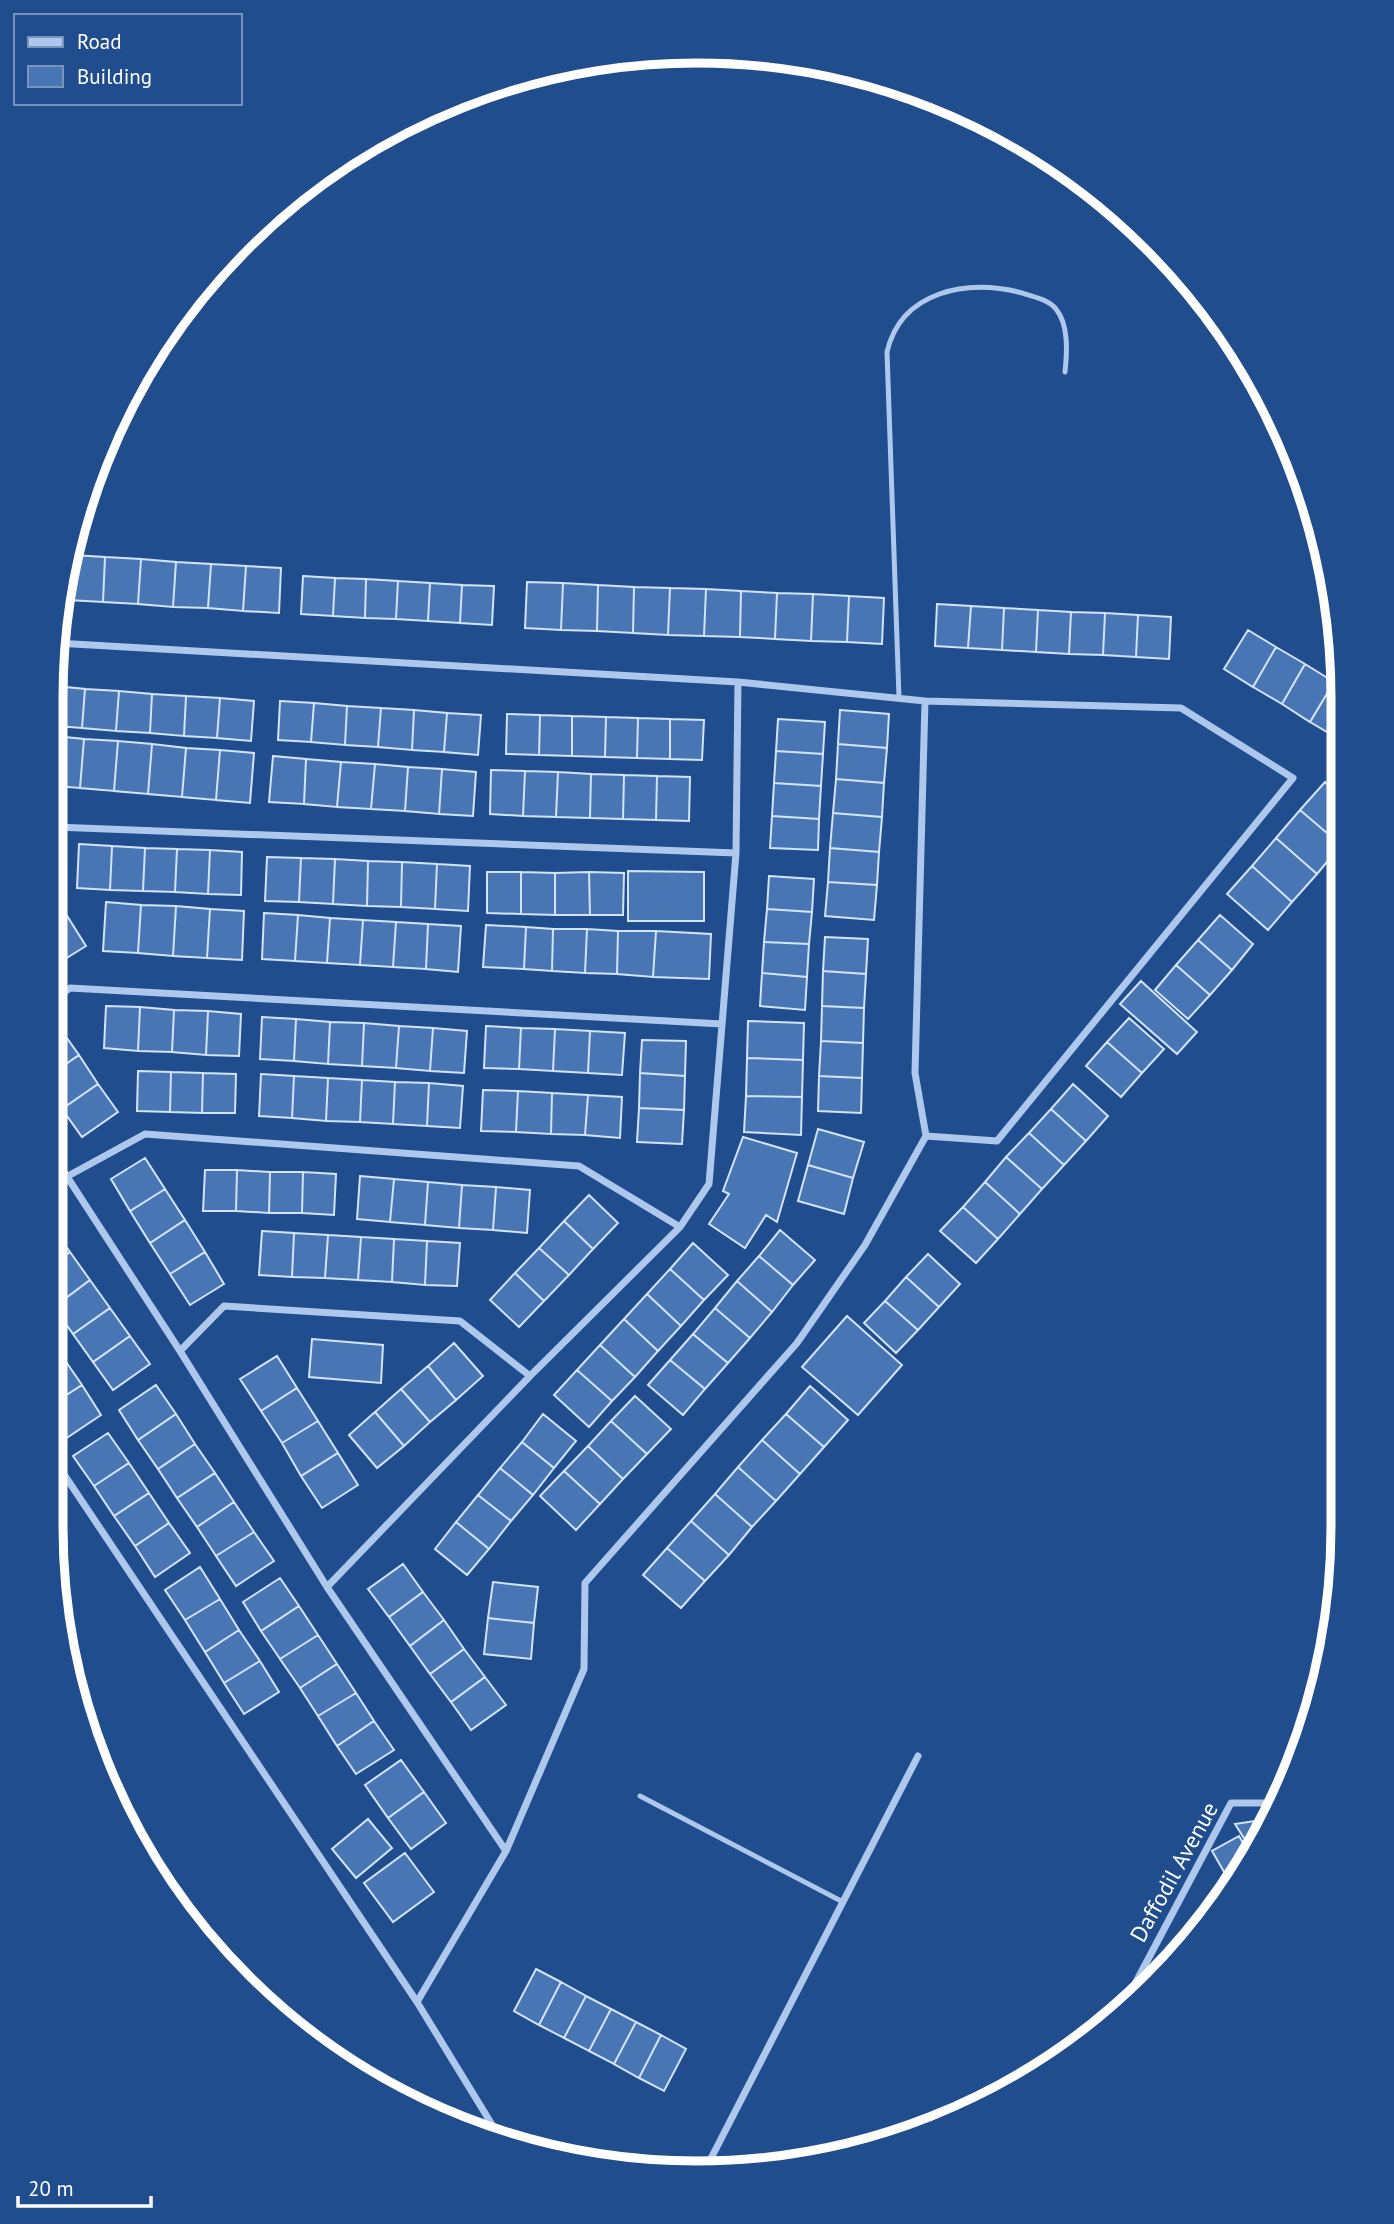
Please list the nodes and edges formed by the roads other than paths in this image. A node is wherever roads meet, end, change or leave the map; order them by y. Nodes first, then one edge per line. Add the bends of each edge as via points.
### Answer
1 (1065, 372) dead end
2 (65, 644) edge
3 (738, 682) junction
4 (900, 697) junction
5 (925, 701) junction
6 (63, 827) edge
7 (736, 853) junction
8 (63, 993) edge
9 (722, 1024) junction
10 (926, 1136) junction
11 (63, 1169) edge
12 (68, 1176) junction
13 (680, 1227) junction
14 (180, 1351) junction
15 (530, 1376) junction
16 (63, 1473) edge
17 (327, 1587) junction
18 (918, 1756) dead end
19 (640, 1796) dead end
20 (1268, 1803) edge
21 (506, 1852) junction
22 (843, 1902) junction
23 (1134, 1986) edge
24 (416, 2002) junction
25 (493, 2127) edge
26 (710, 2161) edge

1 - 4 lane via 1063,323 1056,309 1042,299 1011,290 973,286 936,294 900,321 890,337
2 - 3 street
3 - 4 street
3 - 7 street
4 - 5 street
5 - 10 street via 915,1073
5 - 10 street via 1181,708 1293,778 998,1141
6 - 7 street
7 - 9 street
8 - 9 street via 70,988
9 - 13 street via 709,1184
10 - 21 street via 865,1244 797,1343 585,1583 584,1669
11 - 12 street
12 - 13 street via 145,1134 579,1166
12 - 14 street
13 - 15 street
14 - 15 street via 224,1306 460,1321
14 - 17 street
15 - 17 street
16 - 24 street
17 - 21 street
18 - 22 street
19 - 22 lane
20 - 23 street, Daffodil Avenue via 1231,1803
21 - 24 street
22 - 26 street
24 - 25 street

